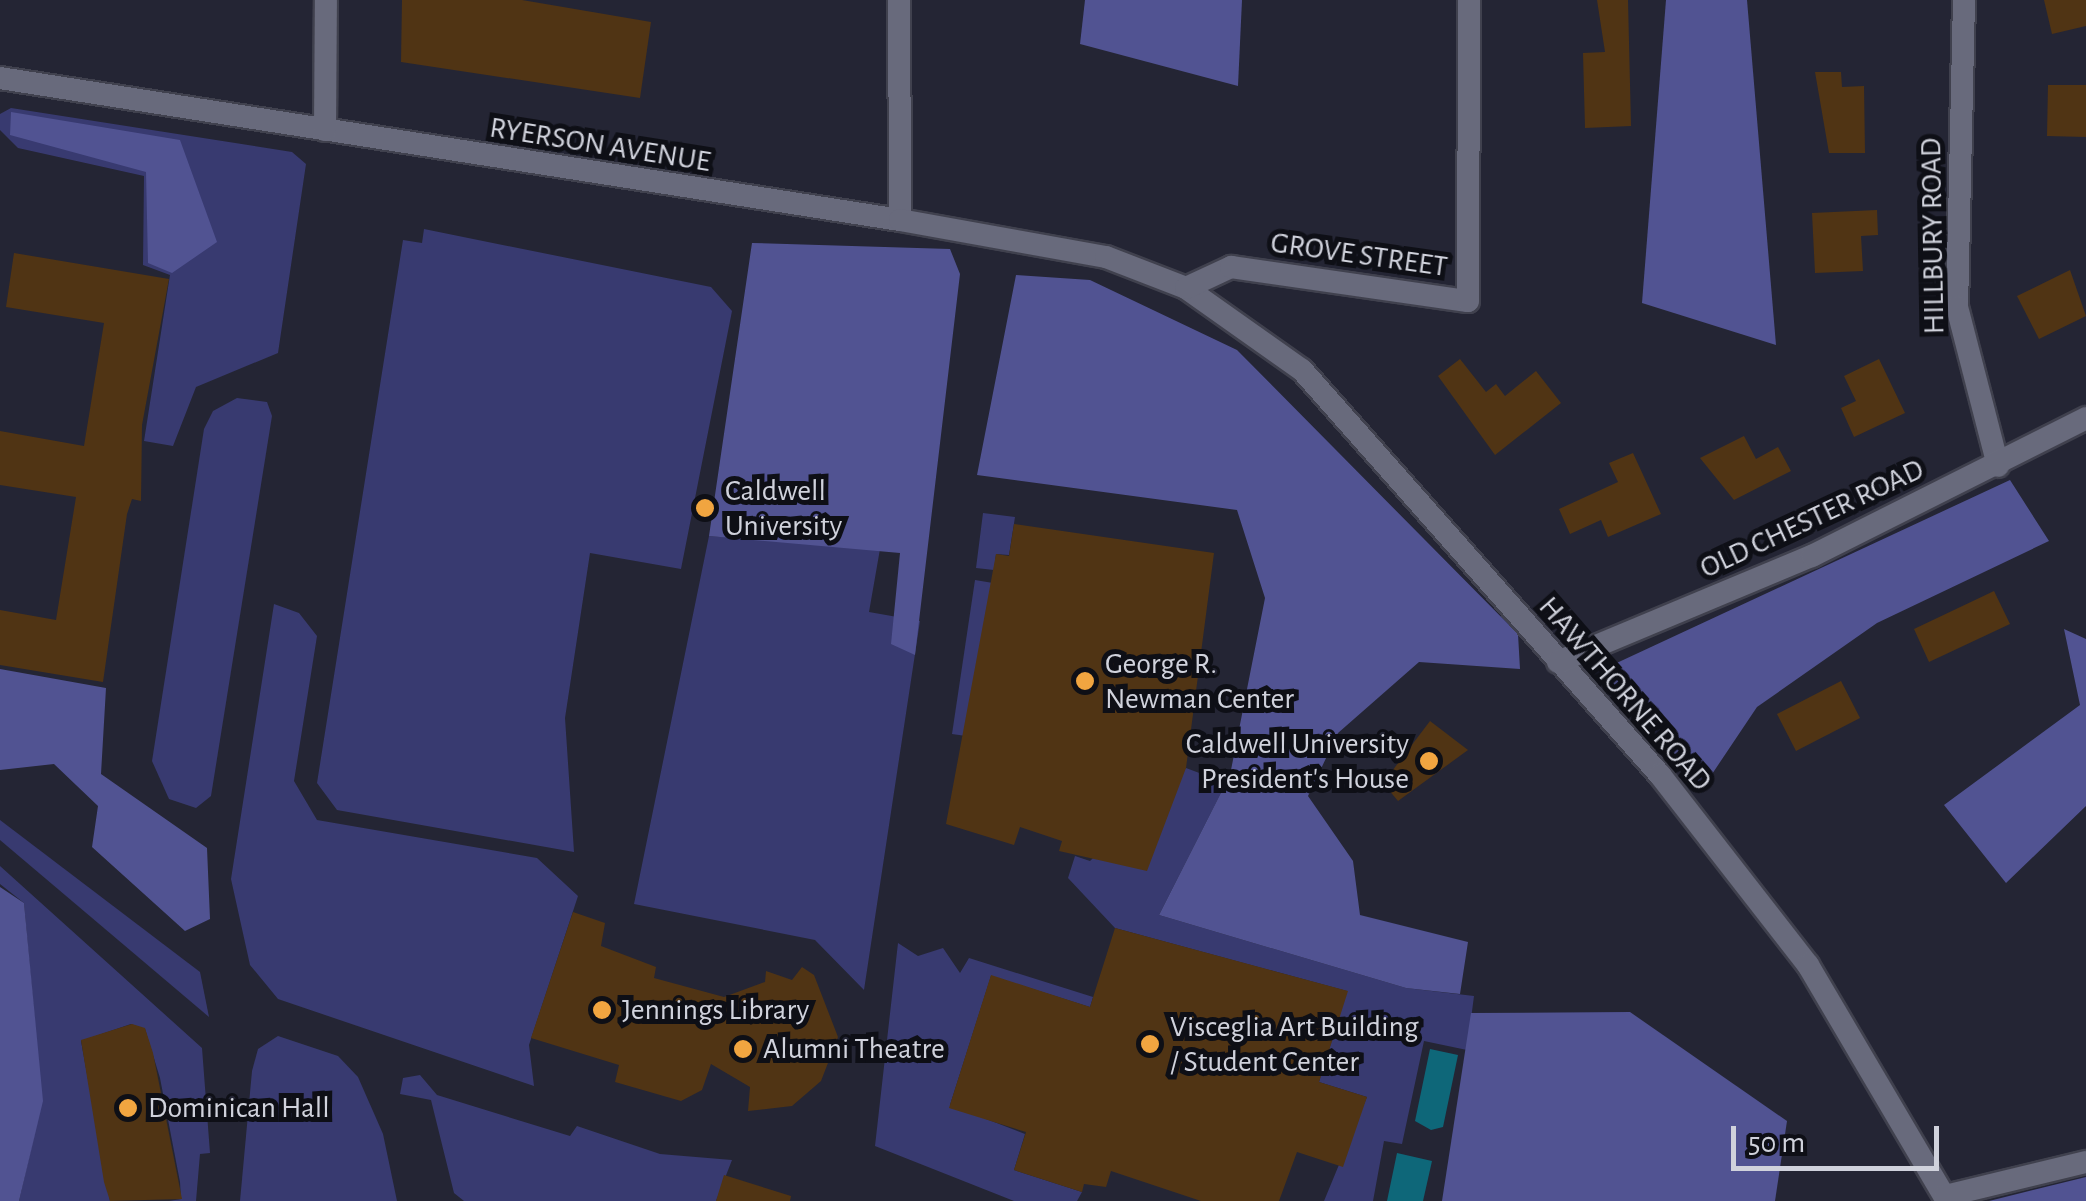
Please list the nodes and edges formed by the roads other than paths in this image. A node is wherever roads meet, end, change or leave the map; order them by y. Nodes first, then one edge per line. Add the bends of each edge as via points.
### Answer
1 (326, 0) edge
2 (900, 0) edge
3 (1469, 0) edge
4 (1964, 0) edge
5 (0, 78) edge
6 (325, 130) junction
7 (900, 220) junction
8 (1186, 288) junction
9 (2086, 418) edge
10 (1998, 466) junction
11 (1558, 662) junction
12 (2086, 1162) edge
13 (1946, 1198) edge

1 - 6 street
2 - 7 street
3 - 8 street, GROVE STREET via 1468,301 1232,267
4 - 10 street, HILLBURY ROAD via 1957,307
5 - 6 street, RYERSON AVENUE
6 - 7 street, RYERSON AVENUE
7 - 8 street, RYERSON AVENUE via 1106,257
8 - 11 street, HAWTHORNE ROAD via 1302,370
9 - 10 street, OLD CHESTER ROAD
10 - 11 street, OLD CHESTER ROAD
11 - 13 street, HAWTHORNE ROAD via 1660,775 1808,966
12 - 13 street

